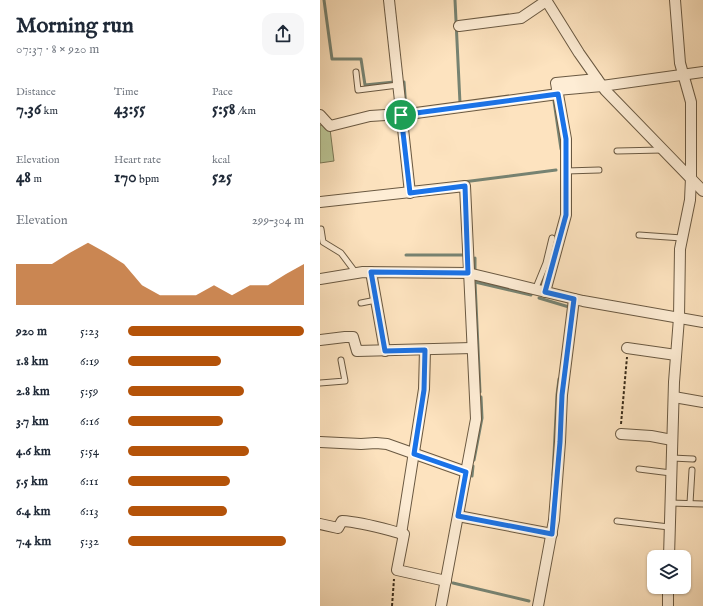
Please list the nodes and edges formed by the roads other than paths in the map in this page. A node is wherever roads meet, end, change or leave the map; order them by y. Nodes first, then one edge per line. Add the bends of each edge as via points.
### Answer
1 (389, 0) edge
2 (546, 0) edge
3 (675, 0) edge
4 (459, 26) dead end
5 (356, 72) dead end
6 (703, 72) edge
7 (683, 75) junction
8 (599, 82) junction
9 (398, 85) junction
10 (558, 92) junction
11 (401, 114) junction
12 (320, 115) edge
13 (664, 150) junction
14 (617, 151) dead end
15 (599, 170) dead end
16 (566, 171) junction
17 (691, 178) junction
18 (703, 191) edge
19 (410, 193) junction
20 (320, 202) edge
21 (321, 229) dead end
22 (639, 235) dead end
23 (552, 238) dead end
24 (682, 238) junction
25 (371, 272) junction
26 (356, 273) junction
27 (468, 273) junction
28 (320, 279) edge
29 (540, 291) junction
30 (574, 299) junction
31 (376, 300) junction
32 (361, 303) dead end
33 (679, 318) junction
34 (703, 322) edge
35 (320, 340) edge
36 (472, 348) junction
37 (627, 348) road end
38 (425, 350) junction
39 (385, 351) junction
40 (676, 355) junction
41 (340, 360) dead end
42 (320, 382) edge
43 (674, 397) junction
44 (703, 402) edge
45 (620, 434) road end
46 (672, 440) junction
47 (320, 442) edge
48 (414, 454) junction
49 (672, 458) junction
50 (693, 459) dead end
51 (639, 469) dead end
52 (692, 470) dead end
53 (466, 472) junction
54 (671, 473) junction
55 (670, 503) junction
56 (690, 503) junction
57 (703, 504) edge
58 (458, 516) junction
59 (617, 521) dead end
60 (320, 524) edge
61 (670, 527) junction
62 (401, 534) junction
63 (552, 534) junction
64 (669, 550) edge
65 (446, 581) junction
66 (668, 594) edge
67 (441, 606) edge
68 (538, 606) edge
69 (668, 606) edge

1 - 9 street
2 - 4 street via 522,18
2 - 8 street
3 - 7 street
5 - 9 lane via 358,90
6 - 7 street
7 - 8 street
7 - 17 street via 691,102
8 - 10 street
8 - 13 street
9 - 11 street
10 - 11 street
10 - 16 street via 566,139
11 - 12 street via 370,116 330,126
11 - 19 street
13 - 14 lane
13 - 17 street
15 - 16 lane
16 - 29 street via 566,215
17 - 18 street
17 - 24 street via 690,200
19 - 20 street
19 - 27 street via 465,186
21 - 26 lane via 322,242 341,253
22 - 24 lane
23 - 29 lane
24 - 33 street
25 - 26 street
25 - 27 street
25 - 31 street
26 - 28 street
27 - 29 street
27 - 36 street
29 - 30 street
30 - 33 street
30 - 63 street via 562,395
31 - 32 lane
31 - 39 street
33 - 34 street
33 - 40 street
35 - 39 street via 352,337 357,351
36 - 38 street
36 - 53 street via 476,419
37 - 40 street
38 - 39 street
38 - 48 street via 424,390
40 - 43 street
41 - 42 lane via 345,381
43 - 44 street
43 - 46 street
45 - 46 street
46 - 49 street
47 - 48 street via 382,444
48 - 53 street
48 - 62 street
49 - 50 lane
49 - 54 street
51 - 54 lane
52 - 56 lane
53 - 58 street
54 - 55 street
55 - 56 lane
55 - 61 street
56 - 57 lane
58 - 63 street
58 - 65 street
59 - 61 lane
60 - 62 street via 338,528 342,521
61 - 64 street
62 - 65 street via 404,534 397,570
63 - 68 street
65 - 67 street
66 - 69 street

